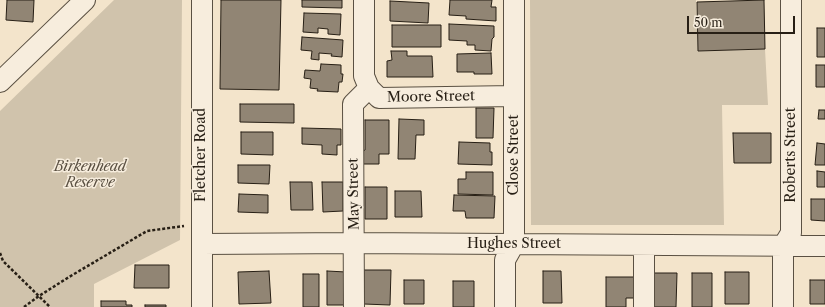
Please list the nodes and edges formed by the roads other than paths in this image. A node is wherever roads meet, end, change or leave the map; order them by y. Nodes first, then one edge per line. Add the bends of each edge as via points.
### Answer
1 (85, 0) edge
2 (364, 0) edge
3 (514, 0) edge
4 (791, 0) edge
5 (201, 1) edge
6 (0, 82) edge
7 (370, 88) junction
8 (514, 96) junction
9 (354, 243) junction
10 (202, 244) junction
11 (514, 244) junction
12 (644, 245) junction
13 (783, 246) junction
14 (825, 246) edge
15 (202, 307) edge
16 (354, 307) edge
17 (505, 307) edge
18 (644, 307) edge
19 (783, 307) edge

1 - 6 street
2 - 7 street, Moore Street via 364,76
3 - 8 street, Close Street
4 - 13 street, Roberts Street via 791,233
5 - 10 street, Fletcher Road
7 - 8 street, Moore Street via 379,98
7 - 9 street, May Street via 353,104
8 - 11 street, Close Street
9 - 10 street, Hughes Street
9 - 11 street, Hughes Street
9 - 16 street, May Street
10 - 15 street, Fletcher Road
11 - 12 street, Hughes Street
11 - 17 street, Close Street via 505,260
12 - 13 street, Hughes Street
12 - 18 street
13 - 14 street, Hughes Street
13 - 19 street, Roberts Street

